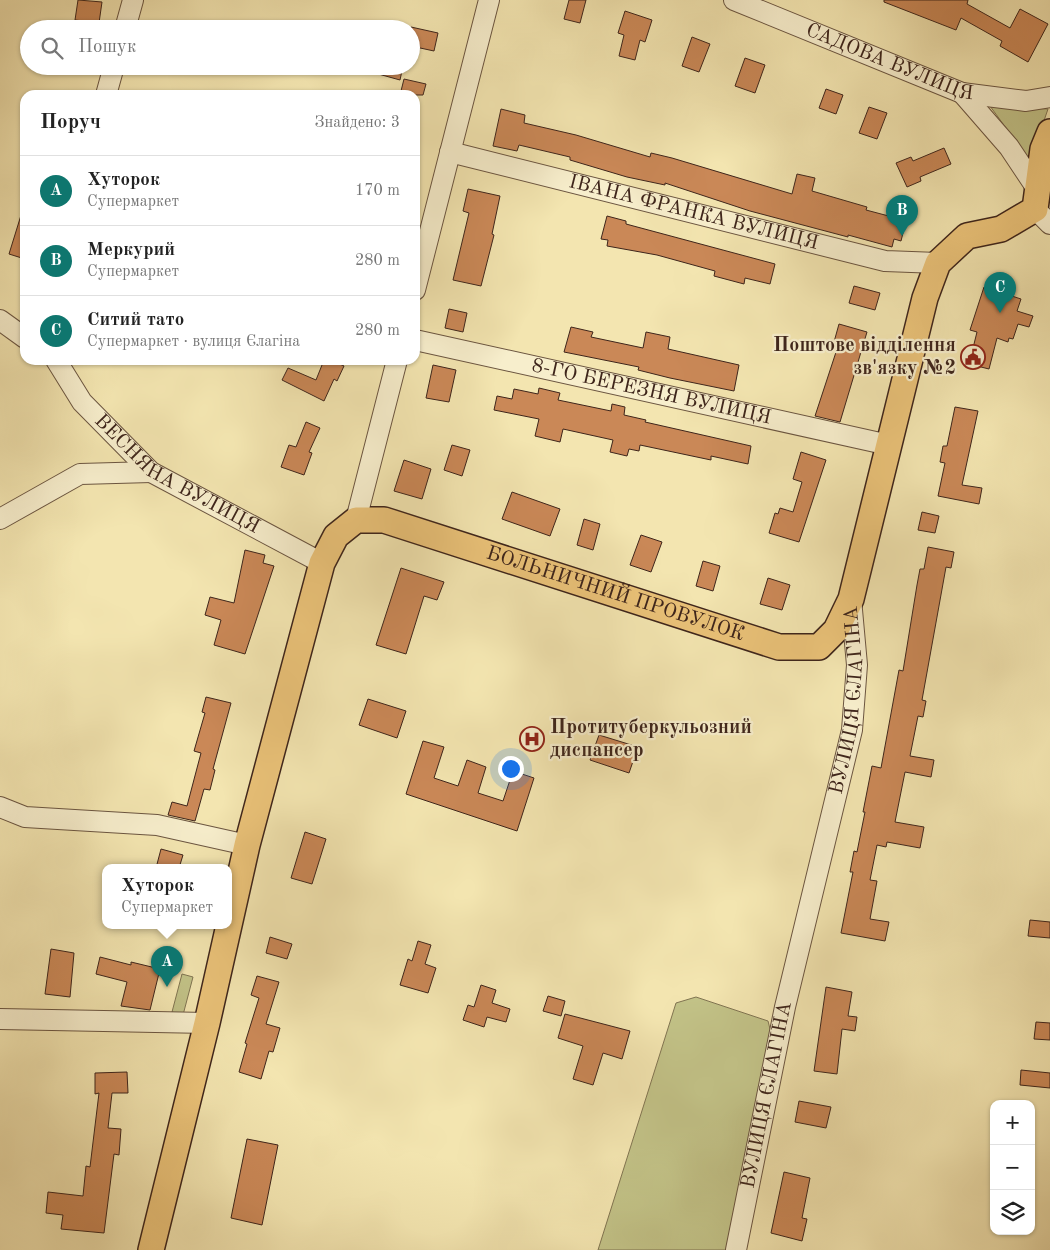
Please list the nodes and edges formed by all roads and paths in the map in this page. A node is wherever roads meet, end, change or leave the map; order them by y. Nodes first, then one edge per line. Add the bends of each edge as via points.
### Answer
1 (133, 0) edge
2 (489, 0) edge
3 (734, 0) edge
4 (127, 20) edge
5 (112, 75) edge
6 (107, 90) edge
7 (962, 93) junction
8 (1050, 97) edge
9 (1050, 132) edge
10 (450, 152) junction
11 (1041, 207) edge
12 (938, 263) junction
13 (420, 270) edge
14 (0, 320) edge
15 (20, 334) edge
16 (420, 341) edge
17 (59, 365) edge
18 (396, 365) edge
19 (889, 445) junction
20 (151, 472) junction
21 (0, 519) edge
22 (356, 520) junction
23 (322, 562) junction
24 (851, 599) junction
25 (0, 807) edge
26 (247, 845) junction
27 (232, 912) edge
28 (228, 929) edge
29 (0, 1019) edge
30 (207, 1023) junction
31 (151, 1250) edge
32 (736, 1250) edge

1 - 4 street
2 - 10 street
3 - 7 street, САДОВА ВУЛИЦЯ
5 - 6 street
7 - 8 street, САДОВА ВУЛИЦЯ via 1026,101
7 - 11 street via 1009,147
9 - 11 main road via 1043,149
10 - 12 street, ІВАНА ФРАНКА ВУЛИЦЯ via 885,261
10 - 13 street
11 - 12 main road, ВУЛИЦЯ ЄЛАГІНА via 1001,228 967,236
12 - 19 main road, ВУЛИЦЯ ЄЛАГІНА via 925,298
14 - 15 street
16 - 19 street, 8-ГО БЕРЕЗНЯ ВУЛИЦЯ
17 - 20 street, ВЕСНЯНА ВУЛИЦЯ via 82,402
18 - 22 street
19 - 24 main road, ВУЛИЦЯ ЄЛАГІНА
20 - 21 street via 80,474
20 - 23 street, ВЕСНЯНА ВУЛИЦЯ
22 - 23 main road via 336,536
22 - 24 main road, БОЛЬНИЧНИЙ ПРОВУЛОК via 384,520 779,647 819,647 836,630
23 - 26 main road
24 - 32 street, ВУЛИЦЯ ЄЛАГІНА via 857,665 852,730 785,1007
25 - 26 street via 25,817 157,825
26 - 27 main road
28 - 30 main road
29 - 30 street
30 - 31 main road

